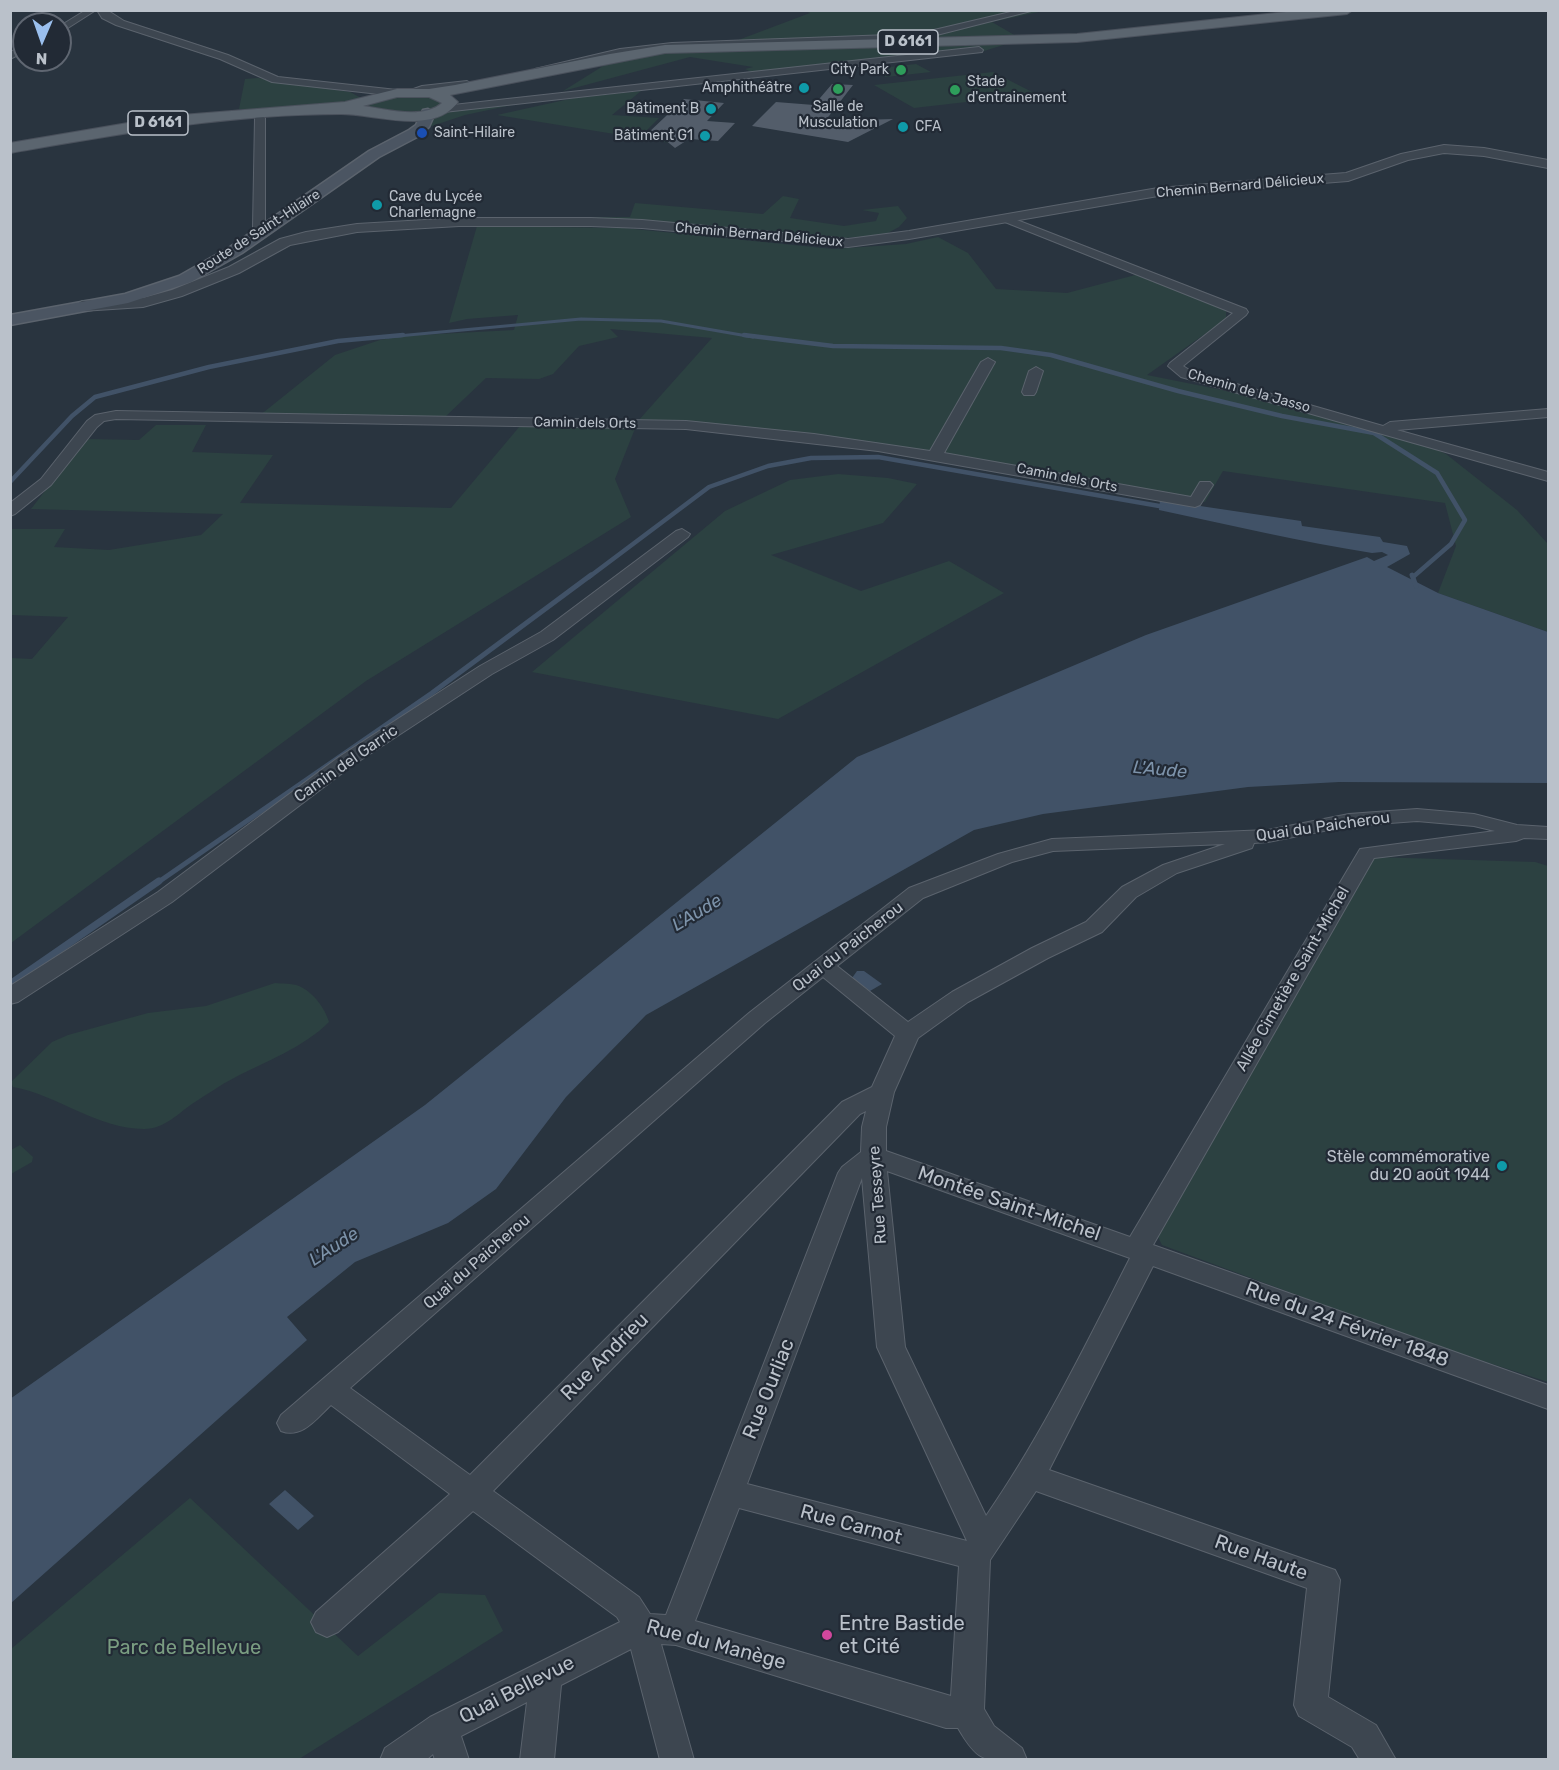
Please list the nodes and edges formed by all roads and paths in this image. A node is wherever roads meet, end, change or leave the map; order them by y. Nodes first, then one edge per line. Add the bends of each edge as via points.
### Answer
1 (92, 10) edge
2 (102, 10) edge
3 (1031, 10) edge
4 (1347, 10) edge
5 (72, 22) edge
6 (979, 50) dead end
7 (472, 88) junction
8 (346, 89) junction
9 (404, 93) junction
10 (429, 93) junction
11 (368, 104) junction
12 (439, 110) junction
13 (260, 118) dead end
14 (10, 148) edge
15 (1548, 164) edge
16 (1004, 218) junction
17 (264, 230) junction
18 (82, 306) junction
19 (10, 320) edge
20 (988, 362) dead end
21 (1036, 371) dead end
22 (1029, 392) dead end
23 (1548, 413) edge
24 (1378, 427) junction
25 (935, 455) junction
26 (1548, 477) edge
27 (1205, 485) dead end
28 (10, 511) edge
29 (682, 534) dead end
30 (1540, 833) edge
31 (1268, 836) junction
32 (1149, 842) junction
33 (1170, 868) junction
34 (824, 968) junction
35 (10, 997) edge
36 (908, 1034) junction
37 (882, 1092) junction
38 (873, 1156) junction
39 (1141, 1251) junction
40 (331, 1390) junction
41 (1548, 1397) edge
42 (291, 1423) dead end
43 (1030, 1476) junction
44 (473, 1492) junction
45 (728, 1492) junction
46 (980, 1551) junction
47 (327, 1622) dead end
48 (641, 1628) junction
49 (676, 1630) junction
50 (546, 1676) junction
51 (967, 1712) junction
52 (442, 1728) junction
53 (397, 1760) edge
54 (452, 1760) edge
55 (537, 1760) edge
56 (677, 1760) edge
57 (1010, 1760) edge
58 (1379, 1760) edge

1 - 5 street
2 - 8 street via 105,16 120,23 224,57 265,77
3 - 9 street via 917,37 645,48 496,79
4 - 7 main road, D 6161 via 1077,38 656,50
6 - 12 street
7 - 10 main road, D 6161
7 - 12 main road, D 6161
8 - 9 street
8 - 11 street via 361,93
9 - 10 main road
9 - 11 main road
10 - 12 main road
11 - 12 main road via 398,116
11 - 14 main road, D 6161 via 178,120
12 - 17 main road, Route de Saint-Hilaire via 414,133 374,154
13 - 17 street via 259,227
15 - 16 street, Chemin Bernard Délicieux via 1444,149 1405,157 1348,177 1176,190
16 - 18 street, Chemin Bernard Délicieux via 848,243 591,222 459,222 357,228 285,242 234,270 177,293 143,302
16 - 24 street, Chemin de la Jasso via 1242,312 1175,366 1186,374
17 - 18 main road, Route de Saint-Hilaire via 185,279 128,298
18 - 19 main road, Route de Saint-Hilaire
20 - 25 street
21 - 22 street
23 - 24 street
24 - 26 street, Chemin de la Jasso
25 - 27 street, Camin dels Orts via 1194,502
25 - 28 street, Camin dels Orts via 686,425 116,415 92,424 46,482
29 - 35 street, Camin del Garric via 547,636 486,670 346,761 165,897
30 - 31 street, Quai du Paicherou via 1474,820 1417,815 1349,820
30 - 39 street, Allée Cimetière Saint-Michel via 1367,853
31 - 32 street, Quai du Paicherou
31 - 33 street
32 - 33 street via 1163,847 1174,859
32 - 34 street, Quai du Paicherou via 1052,845 952,878 916,893
33 - 36 street via 1129,892 1094,927 960,997
34 - 36 street
34 - 40 street, Quai du Paicherou via 757,1018
36 - 37 street, Rue Tesseyre
37 - 38 street, Rue Tesseyre via 874,1127
37 - 44 street, Rue Andrieu via 851,1108
38 - 39 street, Montée Saint-Michel
38 - 45 street, Rue Ourliac via 851,1173
38 - 46 street, Rue Tesseyre via 891,1347
39 - 41 street, Rue du 24 Février 1848
39 - 43 street
40 - 42 street, Quai du Paicherou
40 - 44 street, Rue du Manège
43 - 46 street
43 - 58 street, Rue Haute via 1324,1580 1311,1705 1364,1736
44 - 47 street, Rue Andrieu
44 - 48 street, Rue du Manège via 628,1607
45 - 46 street, Rue Carnot
45 - 49 street, Rue Ourliac
46 - 51 street
48 - 49 street, Rue du Manège
48 - 50 street, Quai Bellevue
48 - 56 street
49 - 51 street, Rue du Manège via 946,1712
50 - 52 street, Quai Bellevue
50 - 55 street
51 - 57 street via 982,1737
52 - 53 street, Quai Bellevue
52 - 54 street

